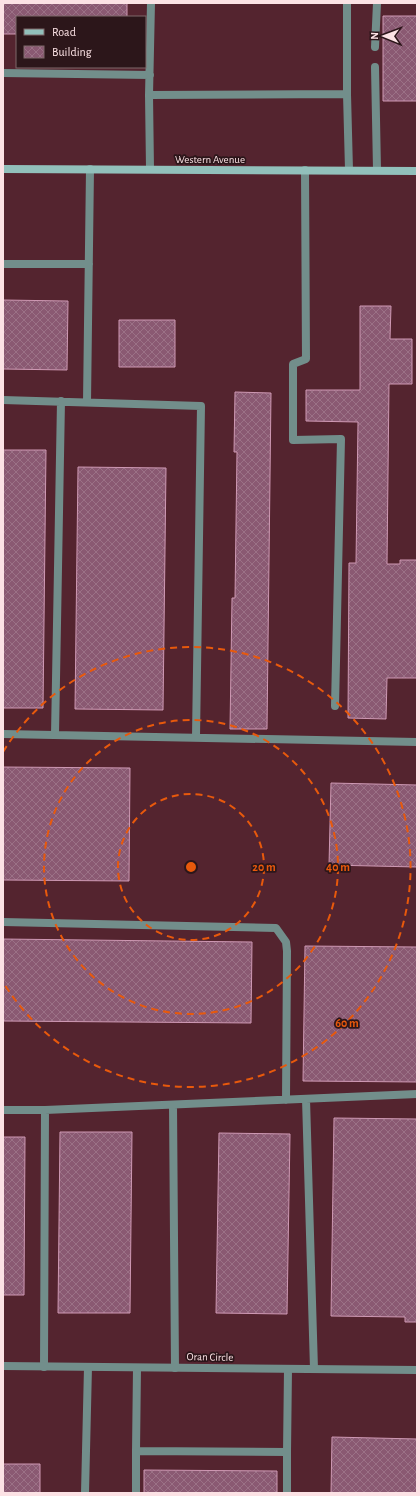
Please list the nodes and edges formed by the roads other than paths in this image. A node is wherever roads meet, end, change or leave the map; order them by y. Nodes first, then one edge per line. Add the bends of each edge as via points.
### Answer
1 (151, 3) edge
2 (347, 3) edge
3 (377, 3) edge
4 (375, 47) dead end
5 (375, 67) dead end
6 (3, 73) edge
7 (150, 75) junction
8 (347, 94) junction
9 (149, 95) junction
10 (3, 169) edge
11 (90, 169) junction
12 (150, 169) junction
13 (305, 170) junction
14 (349, 170) junction
15 (377, 170) junction
16 (417, 170) edge
17 (3, 264) edge
18 (88, 264) junction
19 (3, 400) edge
20 (61, 402) junction
21 (86, 402) junction
22 (335, 706) dead end
23 (3, 734) edge
24 (55, 735) junction
25 (196, 737) junction
26 (417, 742) edge
27 (3, 922) edge
28 (417, 1094) edge
29 (306, 1099) junction
30 (286, 1100) junction
31 (173, 1105) junction
32 (3, 1110) edge
33 (45, 1110) junction
34 (3, 1366) edge
35 (44, 1367) junction
36 (88, 1367) junction
37 (137, 1368) junction
38 (175, 1368) junction
39 (288, 1369) junction
40 (314, 1370) junction
41 (417, 1370) edge
42 (136, 1451) junction
43 (287, 1452) junction
44 (86, 1493) edge
45 (136, 1493) edge
46 (286, 1493) edge

1 - 7 street
2 - 8 street
3 - 4 street
5 - 15 street
6 - 7 street
7 - 9 street
8 - 9 street
8 - 14 street
9 - 12 street
10 - 11 main road, Western Avenue
11 - 12 main road, Western Avenue
11 - 18 street
12 - 13 main road, Western Avenue
13 - 14 main road, Western Avenue
13 - 22 street via 306,359 293,364 293,440 341,439
14 - 15 main road, Western Avenue
15 - 16 main road, Western Avenue
17 - 18 street
18 - 21 street
19 - 20 street
20 - 21 street
20 - 24 street
21 - 25 street via 201,406
23 - 24 street
24 - 25 street
25 - 26 street
27 - 30 street via 276,928 286,942 287,951
28 - 29 street
29 - 30 street
29 - 40 street
30 - 31 street
31 - 33 street
31 - 38 street
32 - 33 street
33 - 35 street
34 - 35 street, Oran Circle
35 - 36 street, Oran Circle
36 - 37 street, Oran Circle
36 - 44 street
37 - 38 street, Oran Circle
37 - 42 street
38 - 39 street, Oran Circle
39 - 40 street, Oran Circle
39 - 43 street
40 - 41 street, Oran Circle
42 - 43 street
42 - 45 street
43 - 46 street

